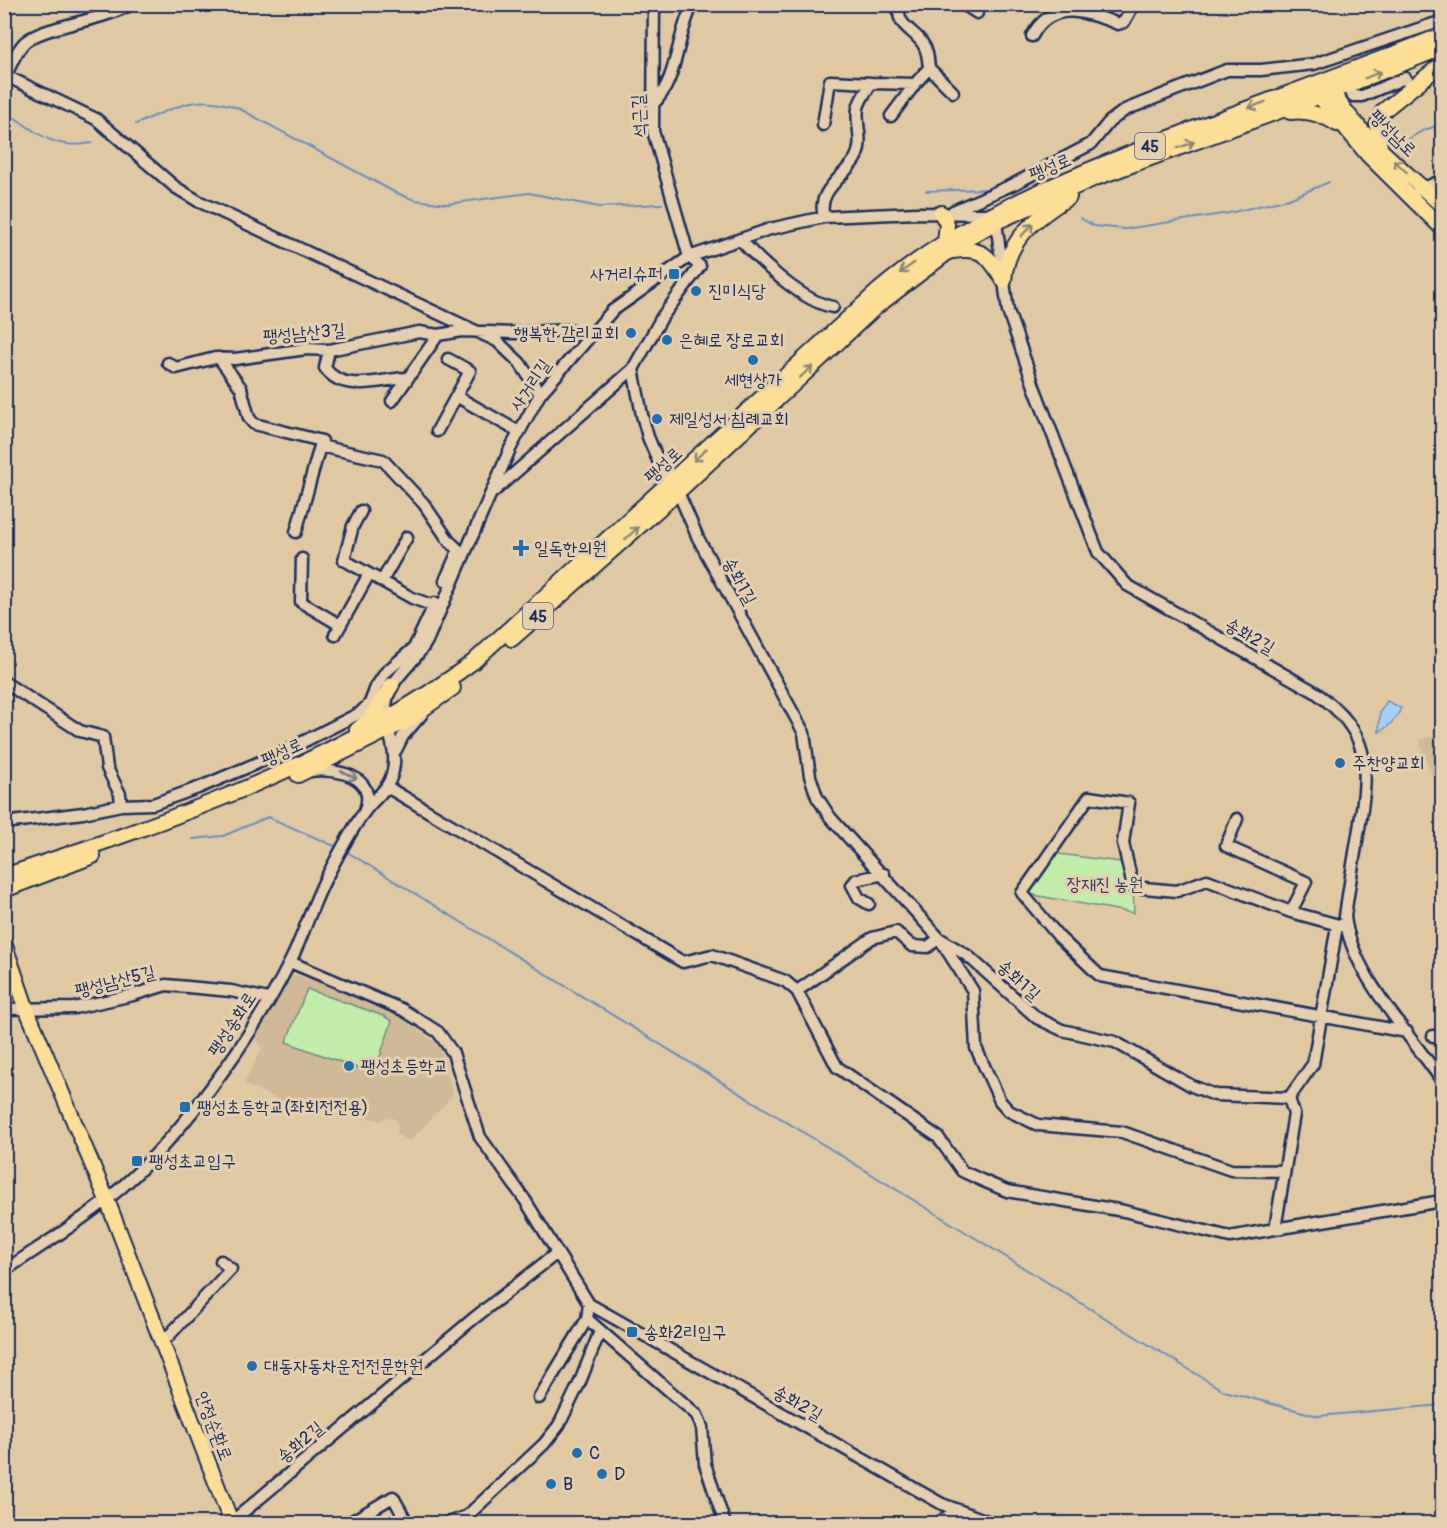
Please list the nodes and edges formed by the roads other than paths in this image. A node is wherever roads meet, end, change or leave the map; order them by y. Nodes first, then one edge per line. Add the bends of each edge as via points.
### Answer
1 (131, 4) edge
2 (654, 4) edge
3 (693, 4) edge
4 (900, 4) edge
5 (963, 4) edge
6 (1134, 4) edge
7 (977, 13) dead end
8 (1443, 21) edge
9 (1443, 35) edge
10 (1032, 36) dead end
11 (1443, 48) edge
12 (1443, 64) edge
13 (929, 68) junction
14 (5, 75) edge
15 (872, 83) junction
16 (915, 84) junction
17 (1311, 84) junction
18 (1329, 86) junction
19 (1411, 87) junction
20 (1350, 90) dead end
21 (953, 92) dead end
22 (1318, 97) junction
23 (652, 104) junction
24 (1269, 115) junction
25 (891, 116) dead end
26 (823, 125) dead end
27 (1350, 134) junction
28 (1380, 147) junction
29 (1109, 173) junction
30 (1435, 185) edge
31 (1410, 197) junction
32 (1443, 206) edge
33 (947, 212) junction
34 (824, 218) junction
35 (994, 218) junction
36 (1443, 228) edge
37 (740, 239) junction
38 (947, 247) junction
39 (689, 257) junction
40 (1004, 281) junction
41 (833, 307) dead end
42 (479, 333) junction
43 (438, 335) junction
44 (590, 336) junction
45 (329, 350) junction
46 (219, 358) junction
47 (448, 359) dead end
48 (168, 363) dead end
49 (633, 369) junction
50 (407, 378) junction
51 (540, 394) junction
52 (456, 396) junction
53 (392, 401) dead end
54 (437, 431) dead end
55 (519, 432) junction
56 (320, 447) junction
57 (674, 487) junction
58 (491, 494) junction
59 (361, 511) dead end
60 (296, 532) dead end
61 (407, 537) dead end
62 (462, 552) junction
63 (302, 559) dead end
64 (369, 574) junction
65 (382, 581) junction
66 (434, 606) junction
67 (4, 682) edge
68 (392, 685) junction
69 (427, 708) junction
70 (388, 726) junction
71 (346, 740) junction
72 (396, 750) junction
73 (281, 753) junction
74 (286, 772) junction
75 (306, 772) junction
76 (387, 786) junction
77 (121, 805) junction
78 (365, 811) junction
79 (1237, 819) dead end
80 (4, 823) edge
81 (884, 874) junction
82 (4, 876) edge
83 (18, 885) junction
84 (4, 890) edge
85 (4, 898) edge
86 (869, 904) dead end
87 (1291, 912) junction
88 (1341, 927) junction
89 (939, 938) junction
90 (4, 943) edge
91 (290, 962) junction
92 (797, 991) junction
93 (268, 999) junction
94 (4, 1009) edge
95 (27, 1010) junction
96 (1322, 1017) junction
97 (1407, 1032) junction
98 (1443, 1081) edge
99 (1289, 1098) junction
100 (1284, 1171) junction
101 (107, 1200) junction
102 (1443, 1201) edge
103 (1275, 1229) junction
104 (557, 1253) junction
105 (221, 1261) dead end
106 (4, 1271) edge
107 (589, 1304) junction
108 (587, 1319) junction
109 (600, 1331) junction
110 (163, 1342) junction
111 (539, 1398) dead end
112 (219, 1433) dead end
113 (202, 1443) junction
114 (956, 1511) junction
115 (450, 1522) edge
116 (231, 1523) edge
117 (347, 1524) edge
118 (408, 1524) edge
119 (725, 1524) edge
120 (937, 1524) edge
121 (995, 1524) edge

1 - 14 street via 115,14 25,42
2 - 23 street, 석근길
3 - 23 street via 681,29 666,88
4 - 13 street via 901,22 924,45
5 - 7 street
6 - 10 street via 1124,22 1118,24 1074,6 1055,9 1038,21
8 - 33 street via 1375,41 1340,60 1227,70 1125,110 1090,144 1014,184
9 - 18 main road, 팽성로 / 45
18 -> 11 main road, 팽성로 / 45
12 - 19 main road
13 - 16 street
13 - 21 street
14 - 42 street via 96,119 198,201
15 - 16 street
15 - 26 street via 830,81
15 - 34 street via 858,111 861,128 856,157 829,188 823,200
16 - 25 street
17 - 18 main road, 팽성로 / 45
17 - 22 main road, 팽성남로
17 -> 35 main road, 팽성로 / 45 via 1113,160
18 - 22 main road, 팽성로 / 45
18 - 28 main road, 팽성남로
19 - 20 street via 1405,78 1362,96 1353,96
19 - 28 main road via 1380,116
22 - 24 main road, 팽성로 / 45
22 - 27 main road, 팽성남로
23 - 39 street, 석근길 via 653,131
24 - 27 main road via 1301,111 1319,114
29 -> 24 main road, 팽성로 / 45
27 - 31 main road
30 -> 28 main road, 팽성남로
29 - 35 main road, 팽성로 / 45
40 -> 29 main road via 1007,257 1028,229 1061,202
30 - 31 street
30 - 32 main road, 팽성남로
31 - 36 main road
33 - 34 street, 사거리길
33 - 35 street, 사거리길
33 - 38 main road
34 - 37 street, 사거리길
35 - 38 main road, 팽성로 / 45
35 - 40 street, 송화2길
37 - 39 street, 사거리길
37 - 41 street via 766,266 820,305
38 - 40 main road via 980,251
38 - 57 main road, 팽성로 / 45
39 - 44 street, 사거리길 via 612,311
39 - 49 street, 석근길 via 700,266 662,317
40 - 88 street, 송화2길 via 1008,311 1035,389 1098,552 1109,567 1127,585 1315,692 1353,728 1364,756 1366,783
42 - 43 street, 팽성남산3길
42 - 44 street, 팽성남산3길 via 568,330
42 - 51 street via 497,341 520,363
43 - 45 street, 팽성남산3길 via 419,332
43 - 50 street
44 - 51 street, 사거리길
45 - 46 street, 팽성남산3길
45 - 50 street via 326,368 339,381
46 - 48 street, 팽성남산3길 via 176,368
46 - 56 street via 241,388 254,424 322,441
47 - 52 street via 470,371
49 - 57 street, 송화1길 via 648,437
49 - 58 street
50 - 53 street
51 - 55 street, 사거리길
52 - 54 street
52 - 55 street
55 - 58 street, 사거리길
56 - 60 street
56 - 62 street via 383,460
69 -> 57 main road, 팽성로 / 45 via 506,645
57 - 70 main road, 팽성로 / 45 via 473,662
57 - 81 street, 송화1길 via 804,733 817,797 830,817
58 - 62 street, 사거리길
59 - 64 street via 352,526 344,560
61 - 65 street
62 - 66 street
62 - 68 street, 사거리길 via 419,656
63 - 64 street via 301,602 338,630
64 - 65 street
65 - 66 street
66 - 73 street via 414,648 381,678 367,708
67 - 77 street via 80,731 103,737 107,768
68 - 70 street via 387,698
68 - 71 main road via 369,720
69 - 70 main road, 팽성로 / 45
69 - 72 street via 407,730
70 - 71 main road, 팽성로 / 45
70 - 72 street
70 - 75 main road, 팽성로 / 45
71 - 74 main road, 팽성로 / 45
72 - 76 street, 팽성송화로 via 394,771
73 - 74 street
73 - 77 street via 153,804
74 - 82 main road, 팽성로 / 45 via 132,835
75 -> 78 street via 337,770 356,778 365,792
75 - 83 main road, 팽성로 / 45
76 - 78 street, 팽성송화로
76 - 92 street via 683,962 712,955 785,981
77 - 80 street
78 - 91 street, 팽성송화로 via 326,879
79 - 87 street via 1226,846 1306,882
81 - 86 street via 856,880 852,885 859,898
81 - 89 street, 송화1길
83 - 84 main road, 팽성로 / 45
83 - 85 main road
87 - 88 street
87 - 96 street via 1207,880 1177,891 1133,887 1124,843 1129,803 1089,797 1022,892 1059,937 1100,976
88 - 96 street
88 - 97 street, 송화2길 via 1357,962
89 - 92 street via 928,947 912,946 896,932 872,938
89 - 99 street, 송화1길 via 968,956 1048,1025 1114,1042 1215,1095
89 - 100 street via 973,991 976,1048 1000,1101 1009,1111 1038,1125 1122,1132 1231,1170
90 - 95 main road, 안정순환로
91 - 93 street, 팽성송화로
91 - 104 street, 송화2길 via 403,1010 438,1032 453,1053 480,1137
92 - 103 street via 837,1068 938,1137 962,1171 1007,1191 1124,1211 1230,1237
93 - 95 street, 팽성남산5길 via 166,985 74,1008
93 - 101 street, 팽성송화로 via 198,1104 156,1155
94 - 95 street, 팽성남산5길
95 - 101 main road, 안정순환로
96 - 97 street
96 - 99 street via 1312,1064
97 - 98 street, 송화2길
99 - 100 street via 1294,1114
100 - 103 street
101 - 106 street, 팽성송화로
101 - 110 main road, 안정순환로
102 - 103 street
104 - 107 street, 송화2길
104 - 116 street, 송화2길
105 - 110 street via 231,1269
107 - 108 street
107 - 114 street, 송화2길
108 - 109 street
108 - 111 street
109 - 115 street via 559,1425 467,1516
109 - 119 street via 697,1415 702,1427 705,1464
110 - 113 main road, 안정순환로
112 - 113 street
113 - 116 main road, 안정순환로
114 - 120 street
114 - 121 street, 송화2길
117 - 118 street via 393,1497

